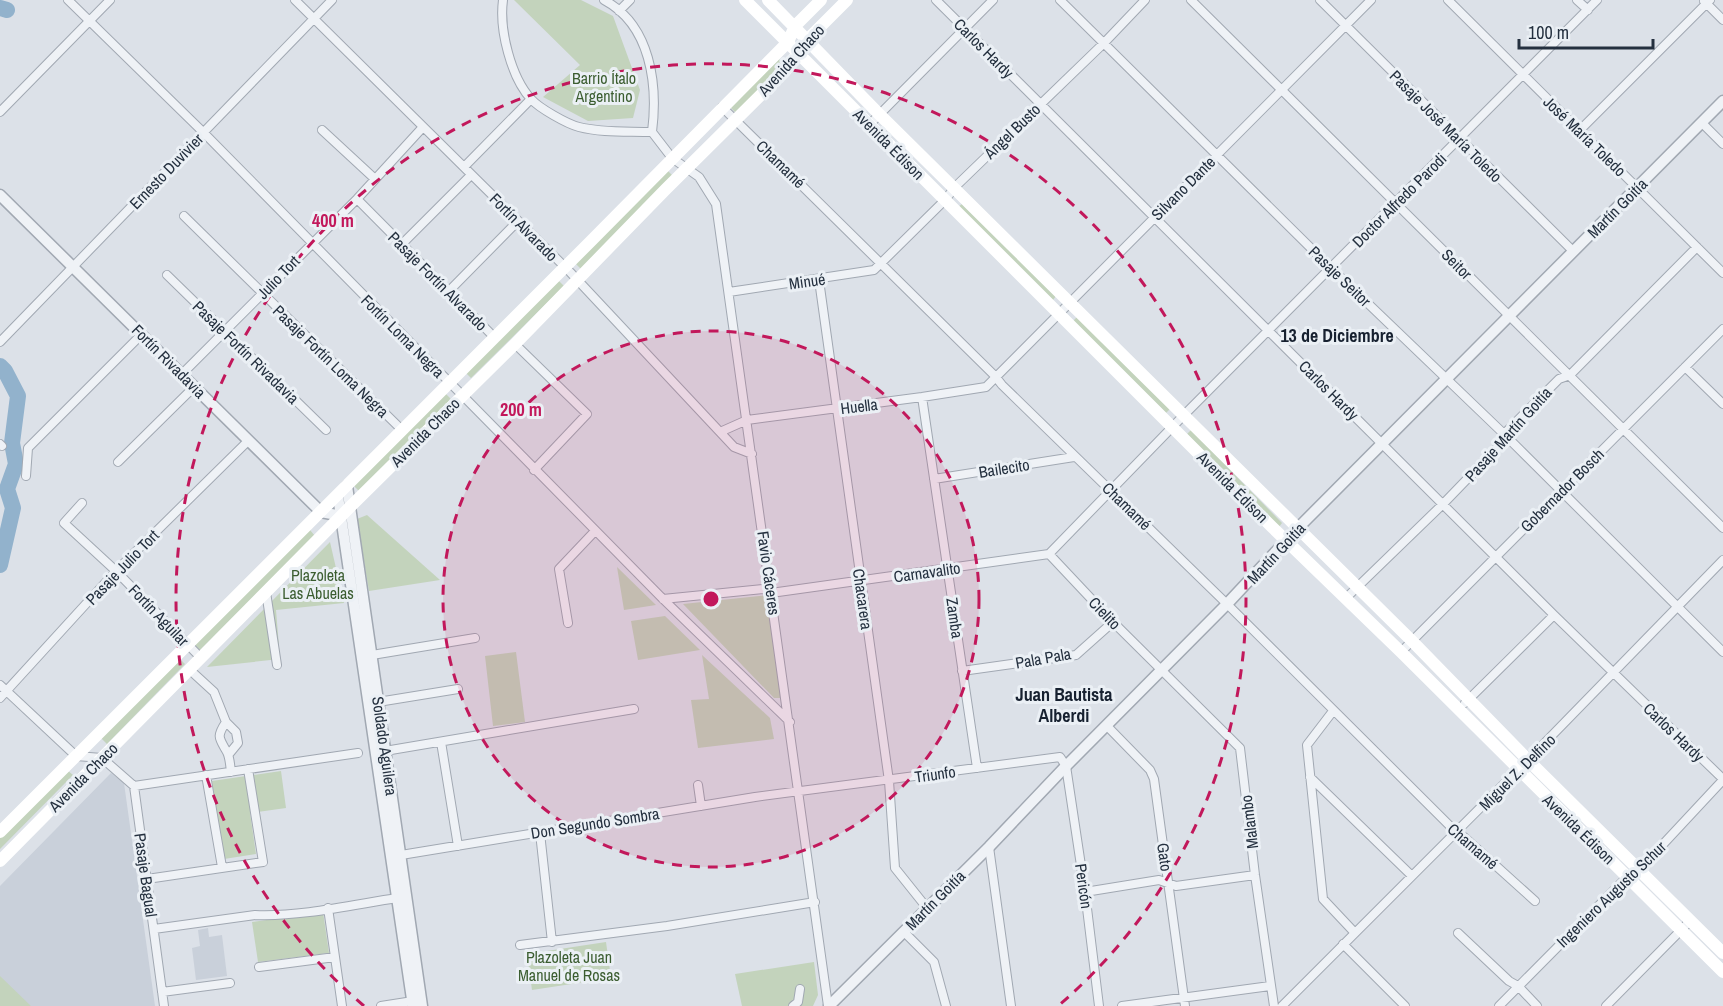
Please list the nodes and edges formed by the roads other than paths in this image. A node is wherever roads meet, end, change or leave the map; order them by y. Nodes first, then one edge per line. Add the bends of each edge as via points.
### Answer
1 (68, 0) edge
2 (110, 0) edge
3 (295, 0) edge
4 (332, 0) edge
5 (503, 0) edge
6 (604, 0) edge
7 (630, 0) edge
8 (745, 0) edge
9 (768, 0) edge
10 (820, 0) edge
11 (847, 0) edge
12 (936, 0) edge
13 (993, 0) edge
14 (1060, 0) edge
15 (1144, 0) edge
16 (1191, 0) edge
17 (1320, 0) edge
18 (1371, 0) edge
19 (1448, 0) edge
20 (1577, 0) edge
21 (1597, 0) edge
22 (1707, 1) edge
23 (1587, 10) junction
24 (619, 11) junction
25 (313, 19) junction
26 (1723, 20) edge
27 (90, 22) junction
28 (795, 26) junction
29 (1347, 26) junction
30 (965, 28) junction
31 (807, 41) junction
32 (788, 42) junction
33 (1104, 43) junction
34 (799, 53) junction
35 (1522, 75) junction
36 (1281, 90) junction
37 (531, 99) junction
38 (1723, 101) edge
39 (1040, 104) junction
40 (722, 107) junction
41 (0, 112) edge
42 (879, 114) junction
43 (735, 119) junction
44 (1702, 123) junction
45 (870, 124) junction
46 (423, 127) junction
47 (322, 130) dead end
48 (1580, 130) junction
49 (203, 132) junction
50 (652, 132) junction
51 (1459, 140) junction
52 (1723, 144) edge
53 (1217, 154) junction
54 (672, 158) junction
55 (464, 167) junction
56 (687, 168) junction
57 (471, 175) junction
58 (375, 179) junction
59 (955, 188) junction
60 (1638, 188) junction
61 (0, 195) edge
62 (357, 199) junction
63 (945, 200) junction
64 (1396, 203) junction
65 (184, 216) dead end
66 (1153, 218) junction
67 (518, 221) junction
68 (311, 243) junction
69 (401, 245) junction
70 (1697, 247) junction
71 (1573, 251) junction
72 (883, 263) junction
73 (73, 267) junction
74 (565, 267) junction
75 (1331, 268) junction
76 (1723, 273) edge
77 (167, 275) dead end
78 (577, 279) junction
79 (819, 280) junction
80 (449, 291) junction
81 (729, 292) junction
82 (262, 293) junction
83 (1071, 303) junction
84 (1060, 313) junction
85 (1508, 317) junction
86 (1723, 329) edge
87 (1269, 330) junction
88 (226, 331) junction
89 (142, 334) junction
90 (495, 338) junction
91 (0, 342) edge
92 (515, 344) junction
93 (1685, 367) junction
94 (182, 374) junction
95 (1570, 375) junction
96 (995, 376) junction
97 (1447, 379) junction
98 (449, 382) junction
99 (195, 386) junction
100 (461, 396) junction
101 (922, 398) junction
102 (1723, 404) edge
103 (836, 409) junction
104 (1183, 416) junction
105 (747, 420) junction
106 (1173, 426) junction
107 (401, 429) junction
108 (326, 430) dead end
109 (1622, 430) junction
110 (720, 432) junction
111 (1504, 434) junction
112 (248, 441) junction
113 (1382, 443) junction
114 (752, 454) junction
115 (1074, 457) junction
116 (118, 462) dead end
117 (534, 470) junction
118 (26, 476) dead end
119 (934, 479) junction
120 (347, 486) junction
121 (1110, 490) junction
122 (1560, 492) junction
123 (338, 496) junction
124 (82, 503) dead end
125 (1443, 504) junction
126 (350, 507) junction
127 (321, 512) junction
128 (342, 516) junction
129 (1723, 528) edge
130 (1297, 529) junction
131 (595, 531) junction
132 (1287, 542) junction
133 (1049, 554) junction
134 (1496, 557) junction
135 (1723, 560) edge
136 (948, 569) junction
137 (116, 571) junction
138 (860, 581) junction
139 (1357, 587) junction
140 (266, 592) junction
141 (771, 593) junction
142 (1346, 598) junction
143 (663, 599) junction
144 (1227, 604) junction
145 (1677, 606) junction
146 (1554, 615) junction
147 (568, 622) dead end
148 (1113, 622) junction
149 (475, 638) dead end
150 (1412, 641) junction
151 (187, 644) junction
152 (1401, 652) junction
153 (1723, 652) edge
154 (372, 656) junction
155 (201, 658) junction
156 (277, 665) dead end
157 (190, 670) junction
158 (962, 670) junction
159 (1161, 670) junction
160 (1614, 673) junction
161 (0, 685) edge
162 (458, 689) dead end
163 (4, 695) edge
164 (1469, 699) junction
165 (378, 702) junction
166 (634, 709) dead end
167 (1458, 710) junction
168 (1333, 711) junction
169 (226, 722) junction
170 (790, 723) junction
171 (1107, 726) junction
172 (441, 742) junction
173 (380, 752) junction
174 (358, 753) dead end
175 (229, 754) junction
176 (76, 756) junction
177 (102, 758) junction
178 (1528, 760) junction
179 (1066, 766) junction
180 (976, 768) junction
181 (248, 769) junction
182 (1518, 770) junction
183 (231, 771) junction
184 (207, 775) junction
185 (1310, 777) junction
186 (1723, 780) edge
187 (889, 781) junction
188 (698, 785) dead end
189 (134, 786) junction
190 (800, 792) junction
191 (701, 806) junction
192 (0, 832) edge
193 (1456, 832) junction
194 (540, 833) junction
195 (458, 846) junction
196 (989, 847) junction
197 (396, 856) junction
198 (0, 861) edge
199 (222, 867) junction
200 (1633, 873) junction
201 (1255, 875) junction
202 (1412, 876) junction
203 (147, 879) junction
204 (1169, 883) junction
205 (1085, 892) junction
206 (397, 898) junction
207 (1535, 901) dead end
208 (815, 902) junction
209 (328, 908) junction
210 (927, 908) junction
211 (1686, 926) junction
212 (154, 929) junction
213 (904, 932) junction
214 (1355, 933) junction
215 (1458, 933) dead end
216 (552, 942) junction
217 (1343, 944) junction
218 (520, 945) dead end
219 (1723, 953) edge
220 (335, 957) junction
221 (412, 964) junction
222 (259, 967) dead end
223 (1723, 972) edge
224 (230, 983) dead end
225 (1270, 986) junction
226 (1518, 986) junction
227 (800, 988) dead end
228 (162, 992) junction
229 (1185, 1002) edge
230 (416, 1004) edge
231 (164, 1006) edge
232 (342, 1006) edge
233 (381, 1006) edge
234 (793, 1006) edge
235 (829, 1006) edge
236 (946, 1006) edge
237 (1011, 1006) edge
238 (1099, 1006) edge
239 (1122, 1006) edge
240 (1274, 1006) edge
241 (1282, 1006) edge
242 (1405, 1006) edge
243 (1499, 1006) edge
244 (1537, 1006) edge
245 (1606, 1006) edge

1 - 27 street, Fortín Loma Negra
2 - 27 street
3 - 25 street, Fortín Alvarado
4 - 25 street, Ernesto Duvivier
5 - 37 street via 507,49 513,69
6 - 24 street
7 - 24 street
8 - 32 main road, Avenida Édison
9 - 28 main road, Avenida Édison
10 - 28 main road, Avenida Chaco
11 - 31 main road, Avenida Chaco
12 - 30 street, Carlos Hardy
13 - 30 street
14 - 33 street, Pasaje Seitor
15 - 33 street, Ángel Busto
16 - 36 street, Seitor
17 - 29 street, Pasaje José María Toledo
18 - 29 street, Silvano Dante
19 - 35 street, José María Toledo
20 - 23 street
21 - 23 street, Doctor Alfredo Parodi
22 - 26 street
22 - 48 street
23 - 35 street, Doctor Alfredo Parodi
24 - 50 street via 637,32 652,65
25 - 46 street, Fortín Alvarado
25 - 49 street, Ernesto Duvivier
27 - 41 street
27 - 49 street, Fortín Loma Negra
28 - 31 main road, Avenida Édison
28 - 32 main road, Avenida Chaco
29 - 36 street, Silvano Dante
29 - 51 street, Pasaje José María Toledo
30 - 39 street, Carlos Hardy
30 - 42 street
31 - 34 main road, Avenida Chaco
31 - 42 main road, Avenida Édison
32 - 34 main road, Avenida Édison
32 - 40 main road, Avenida Chaco
33 - 39 street, Ángel Busto
33 - 53 street, Pasaje Seitor
34 - 43 main road, Avenida Chaco
34 - 45 main road, Avenida Édison
35 - 48 street, José María Toledo
35 - 51 street, Doctor Alfredo Parodi
36 - 53 street, Silvano Dante
36 - 64 street, Seitor
37 - 50 street via 575,126
37 - 55 street
38 - 44 street, Martín Goitía
39 - 59 street, Ángel Busto
39 - 66 street, Carlos Hardy
40 - 43 street, Chamamé
40 - 54 main road, Avenida Chaco
42 - 45 street
42 - 59 main road, Avenida Édison
43 - 56 main road, Avenida Chaco
43 - 72 street, Chamamé
44 - 52 street
44 - 60 street, Martín Goitía
45 - 63 main road, Avenida Édison
46 - 55 street, Fortín Alvarado
46 - 58 street, Julio Tort
47 - 58 street
48 - 60 street, José María Toledo
49 - 68 street, Fortín Loma Negra
49 - 73 street, Ernesto Duvivier
50 - 54 street, Favio Cáceres
51 - 64 street, Doctor Alfredo Parodi
51 - 71 street, Pasaje José María Toledo
53 - 66 street, Silvano Dante
53 - 75 street, Pasaje Seitor
54 - 56 street, Favio Cáceres
54 - 74 main road, Avenida Chaco
55 - 57 street, Fortín Alvarado
56 - 78 main road, Avenida Chaco
56 - 81 street, Favio Cáceres via 699,177 716,204
57 - 67 street, Fortín Alvarado
57 - 69 street
58 - 62 street, Julio Tort
59 - 63 street, Ángel Busto
59 - 83 main road, Avenida Édison
60 - 70 street, José María Toledo
60 - 71 street, Martín Goitía
61 - 73 street, Fortín Rivadavia
62 - 68 street, Julio Tort
62 - 69 street, Pasaje Fortín Alvarado
63 - 72 street, Ángel Busto
63 - 84 main road, Avenida Édison
64 - 75 street, Doctor Alfredo Parodi
64 - 85 street, Seitor
65 - 82 street, Pasaje Fortín Loma Negra
66 - 83 street, Silvano Dante
66 - 87 street, Carlos Hardy
67 - 74 street, Fortín Alvarado
67 - 80 street
68 - 82 street, Julio Tort
68 - 98 street, Fortín Loma Negra
69 - 80 street, Pasaje Fortín Alvarado
70 - 76 street, José María Toledo
70 - 95 street, Pasaje Martín Goitía
71 - 85 street, Martín Goitía
72 - 79 street, Minué via 874,270
72 - 96 street, Chamamé
73 - 89 street, Fortín Rivadavia
73 - 91 street, Ernesto Duvivier
74 - 78 street, Fortín Alvarado
74 - 90 main road, Avenida Chaco
75 - 87 street, Doctor Alfredo Parodi
75 - 97 street, Pasaje Seitor
77 - 88 street, Pasaje Fortín Rivadavia
78 - 92 main road, Avenida Chaco
78 - 110 street, Fortín Alvarado
79 - 81 street, Minué
79 - 103 street, Chacarera
80 - 90 street, Pasaje Fortín Alvarado
81 - 105 street, Favio Cáceres
82 - 88 street, Julio Tort
82 - 107 street, Pasaje Fortín Loma Negra
83 - 84 street, Silvano Dante
83 - 104 main road, Avenida Édison
84 - 96 street, Silvano Dante
84 - 106 main road, Avenida Édison
85 - 95 street, Seitor
85 - 97 street, Martín Goitía
86 - 93 street, Gobernador Bosch
87 - 104 street, Doctor Alfredo Parodi
87 - 113 street, Carlos Hardy
88 - 94 street, Julio Tort
88 - 108 street, Pasaje Fortín Rivadavia
89 - 94 street, Fortín Rivadavia
89 - 118 street via 28,448
90 - 98 main road, Avenida Chaco
92 - 100 main road, Avenida Chaco
92 - 117 street via 587,414
93 - 102 street
93 - 109 street, Gobernador Bosch
94 - 99 street, Fortín Rivadavia
95 - 109 street, Seitor
95 - 111 street, Pasaje Martín Goitía via 1559,379
96 - 101 street, Huella via 986,387
96 - 115 street, Chamamé
97 - 111 street, Pasaje Seitor
97 - 113 street, Martín Goitía
98 - 100 street, Fortín Loma Negra
98 - 107 main road, Avenida Chaco
99 - 112 street, Fortín Rivadavia
99 - 116 street
100 - 117 street, Fortín Loma Negra
100 - 126 main road, Avenida Chaco
101 - 103 street, Huella
101 - 119 street, Zamba
103 - 105 street, Huella
103 - 138 street, Chacarera
104 - 106 street, Doctor Alfredo Parodi
104 - 130 main road, Avenida Édison
105 - 110 street, Huella
105 - 114 street, Favio Cáceres
106 - 121 street, Doctor Alfredo Parodi
106 - 132 main road, Avenida Édison
107 - 120 main road, Avenida Chaco
109 - 122 street, Gobernador Bosch
109 - 129 street, Seitor
110 - 114 street, Fortín Alvarado via 734,447
111 - 122 street, Pasaje Seitor
111 - 125 street, Pasaje Martín Goitía via 1500,445
112 - 127 street, Fortín Rivadavia
112 - 137 street, Pasaje Julio Tort
113 - 125 street, Carlos Hardy
113 - 130 street, Martín Goitía
114 - 141 street, Favio Cáceres
115 - 119 street, Bailecito
115 - 121 street, Chamamé
117 - 131 street, Fortín Loma Negra
119 - 136 street, Zamba
120 - 123 main road, Avenida Chaco
120 - 126 street, Soldado Aguilera
121 - 133 street, Doctor Alfredo Parodi
121 - 144 street, Chamamé
122 - 134 street, Gobernador Bosch
122 - 145 street, Pasaje Seitor
123 - 127 main road, Avenida Chaco
123 - 128 street, Soldado Aguilera
124 - 137 street, Fortín Aguilar via 64,523
125 - 134 street, Carlos Hardy
125 - 139 street, Pasaje Martín Goitía
126 - 128 main road, Avenida Chaco
126 - 154 street, Soldado Aguilera
127 - 128 street
127 - 151 main road, Avenida Chaco
128 - 140 main road, Avenida Chaco
128 - 173 street, Soldado Aguilera
130 - 132 street, Martín Goitía
130 - 139 main road, Avenida Édison
131 - 143 street, Fortín Loma Negra
131 - 147 street via 559,569
132 - 142 main road, Avenida Édison
132 - 144 street, Martín Goitía
133 - 136 street, Carnavalito
133 - 148 street, Cielito
134 - 146 street, Carlos Hardy
134 - 150 street, Gobernador Bosch
135 - 145 street, Miguel Z. Delfino
136 - 138 street, Carnavalito
136 - 158 street, Zamba
137 - 151 street, Fortín Aguilar
137 - 163 street, Pasaje Julio Tort
138 - 141 street, Carnavalito
138 - 187 street, Chacarera
139 - 142 street, Pasaje Martín Goitía
139 - 150 main road, Avenida Édison
140 - 155 main road, Avenida Chaco
140 - 156 street
141 - 143 street, Carnavalito via 763,589
141 - 170 street, Favio Cáceres
142 - 152 main road, Avenida Édison
143 - 170 street, Fortín Loma Negra
144 - 159 street, Martín Goitía
144 - 168 street, Chamamé
145 - 153 street, Pasaje Seitor
145 - 160 street, Miguel Z. Delfino
146 - 160 street, Carlos Hardy
146 - 164 street
148 - 158 street, Pala Pala via 1076,655
148 - 159 street, Cielito
149 - 154 street
150 - 152 street, Gobernador Bosch
150 - 164 main road, Avenida Édison
151 - 155 street, Fortín Aguilar
151 - 176 main road, Avenida Chaco
152 - 167 main road, Avenida Édison
154 - 165 street, Soldado Aguilera
155 - 157 main road, Avenida Chaco
157 - 169 street via 214,692
157 - 177 main road, Avenida Chaco
158 - 180 street, Zamba
159 - 171 street, Martín Goitía
159 - 201 street, Malambo via 1240,748
160 - 178 street, Miguel Z. Delfino
160 - 186 street, Carlos Hardy
161 - 163 street
162 - 165 street
163 - 176 street
164 - 167 street
164 - 178 main road, Avenida Édison
165 - 173 street, Soldado Aguilera
166 - 172 street
167 - 182 main road, Avenida Édison
168 - 185 street via 1307,745
168 - 193 street, Chamamé
169 - 175 street via 220,732 220,743
169 - 175 street via 236,732 238,743
170 - 190 street, Favio Cáceres
171 - 179 street, Martín Goitía
171 - 204 street, Gato via 1154,779
172 - 173 street
172 - 195 street
173 - 197 street, Soldado Aguilera
174 - 181 street
175 - 183 street
176 - 177 street
176 - 192 main road, Avenida Chaco
177 - 189 street
177 - 198 main road, Avenida Chaco
178 - 182 street, Miguel Z. Delfino
178 - 200 main road, Avenida Édison
179 - 180 street, Triunfo via 1060,757
179 - 196 street, Martín Goitía
179 - 205 street, Pericón
180 - 187 street, Triunfo
181 - 183 street
181 - 199 street via 262,862
182 - 193 street, Miguel Z. Delfino
182 - 200 main road, Avenida Édison
183 - 184 street
184 - 189 street
184 - 199 street
185 - 202 street
185 - 214 street via 1323,899
186 - 200 street, Ingeniero Augusto Schur
187 - 190 street, Triunfo
187 - 210 street, Chacarera via 895,868
188 - 191 street
189 - 203 street, Pasaje Bagual
190 - 191 street, Don Segundo Sombra
190 - 208 street, Favio Cáceres
191 - 194 street, Don Segundo Sombra
193 - 202 street, Miguel Z. Delfino
193 - 207 street, Chamamé
194 - 195 street, Don Segundo Sombra
194 - 216 street
195 - 197 street, Don Segundo Sombra
196 - 210 street, Martín Goitía
196 - 237 street
197 - 206 street, Soldado Aguilera
197 - 221 street, Soldado Aguilera
199 - 203 street
200 - 211 main road, Avenida Édison
200 - 226 street, Ingeniero Augusto Schur
201 - 204 street via 1176,886
201 - 225 street, Malambo
202 - 214 street, Miguel Z. Delfino
203 - 212 street, Pasaje Bagual
204 - 205 street via 1159,880
204 - 229 street, Gato
205 - 238 street, Pericón
206 - 209 street
206 - 221 street, Soldado Aguilera
208 - 216 street
208 - 235 street, Favio Cáceres
209 - 212 street
209 - 220 street
210 - 213 street, Martín Goitía
211 - 219 main road, Avenida Édison
211 - 223 main road, Avenida Édison
211 - 245 street
212 - 228 street, Pasaje Bagual
213 - 235 street, Martín Goitía
213 - 236 street via 934,962
214 - 217 street, Miguel Z. Delfino
215 - 226 street
216 - 218 street
217 - 241 street, Miguel Z. Delfino
217 - 242 street
220 - 222 street
220 - 232 street
221 - 230 street, Soldado Aguilera
224 - 228 street
225 - 229 street
225 - 240 street, Malambo
226 - 243 street, Ingeniero Augusto Schur
226 - 244 street
227 - 234 street via 798,1002
228 - 231 street, Pasaje Bagual
229 - 239 street
230 - 233 street

